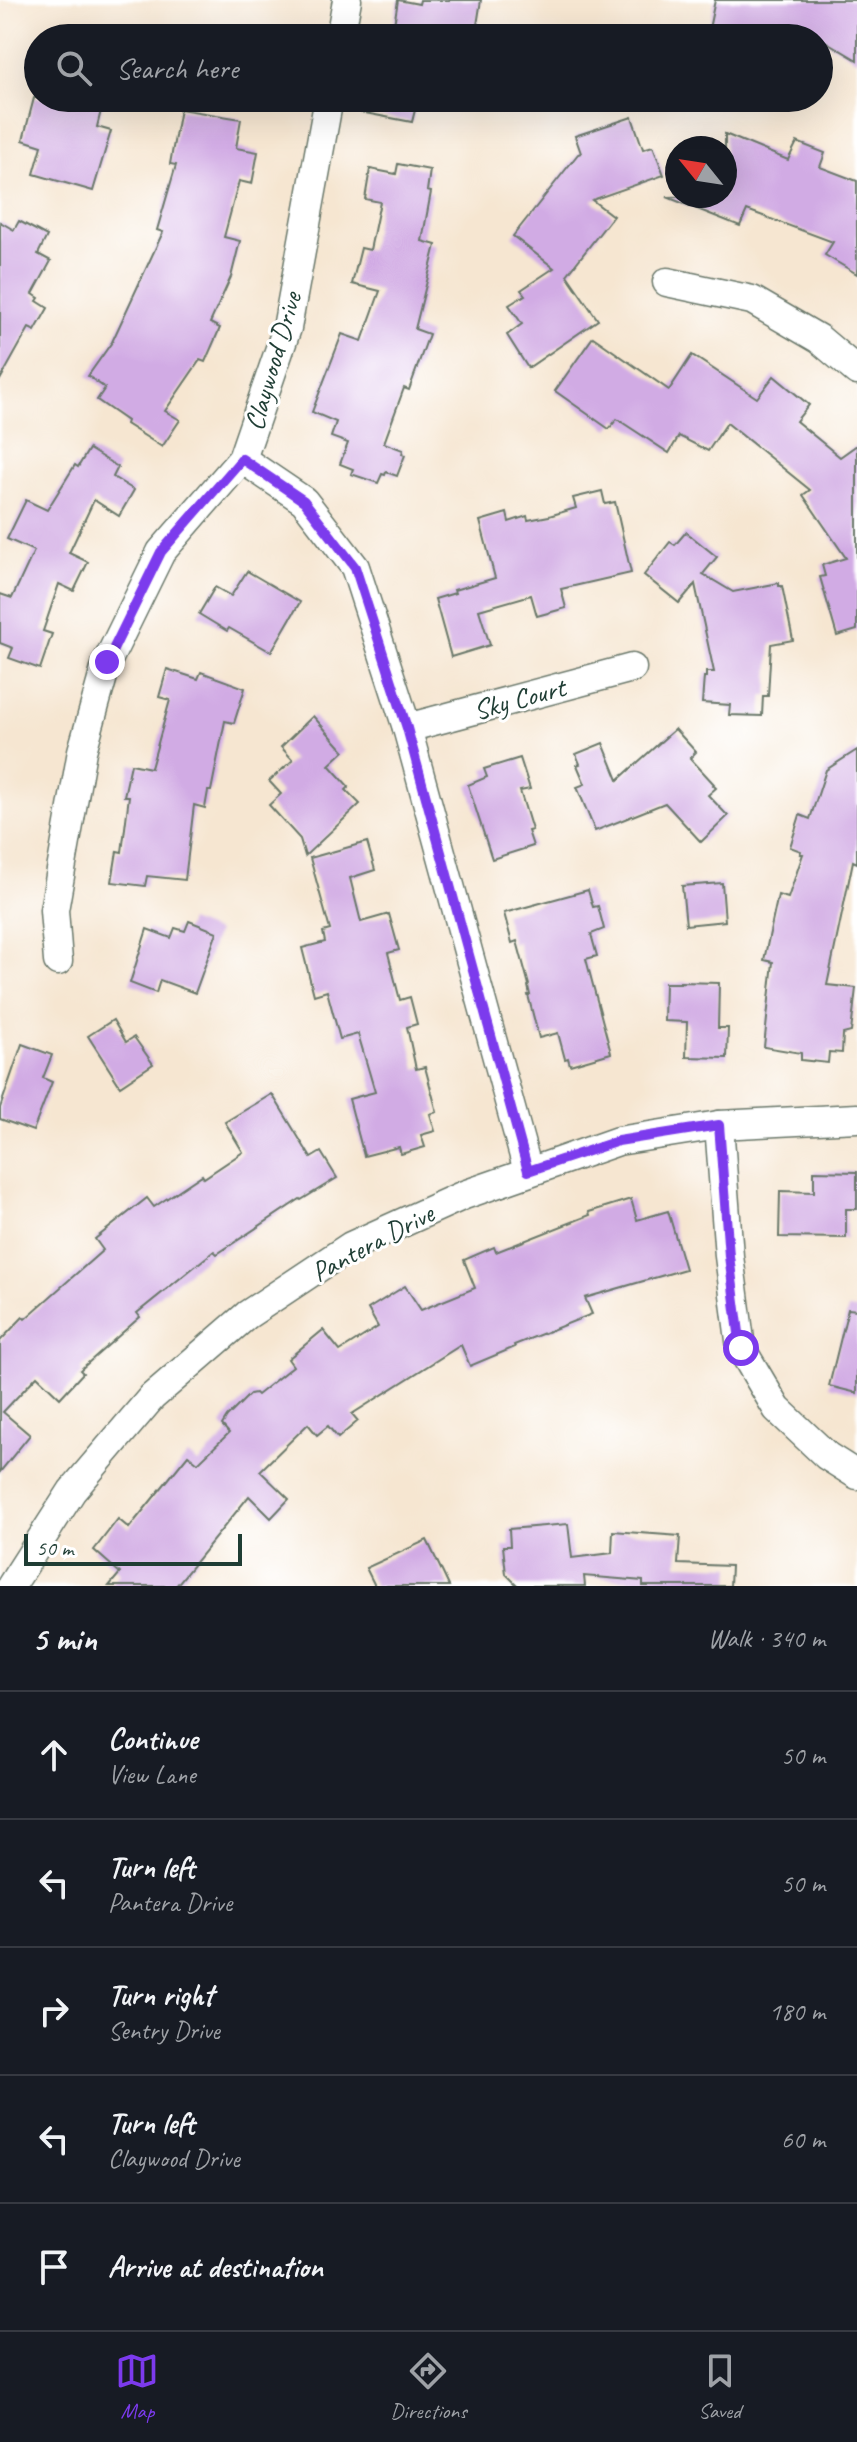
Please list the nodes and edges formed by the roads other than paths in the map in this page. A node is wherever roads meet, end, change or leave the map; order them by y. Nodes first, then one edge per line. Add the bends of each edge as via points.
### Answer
1 (347, 0) edge
2 (343, 24) edge
3 (326, 112) edge
4 (667, 282) dead end
5 (857, 371) edge
6 (242, 459) junction
7 (632, 668) dead end
8 (407, 728) junction
9 (58, 961) dead end
10 (857, 1118) edge
11 (719, 1125) junction
12 (528, 1171) junction
13 (857, 1475) edge
14 (11, 1586) edge

1 - 2 street
3 - 6 street, Claywood Drive via 287,328
4 - 5 street via 752,300 819,339
6 - 8 street via 304,501 355,567
6 - 9 street, Claywood Drive via 161,552 107,662 82,751 54,910
7 - 8 street, Sky Court
8 - 12 street
10 - 11 street, Pantera Drive
11 - 12 street, Pantera Drive via 618,1141
11 - 13 street via 741,1348 777,1409 827,1456
12 - 14 street, Pantera Drive via 351,1246 247,1315 152,1397 72,1491

